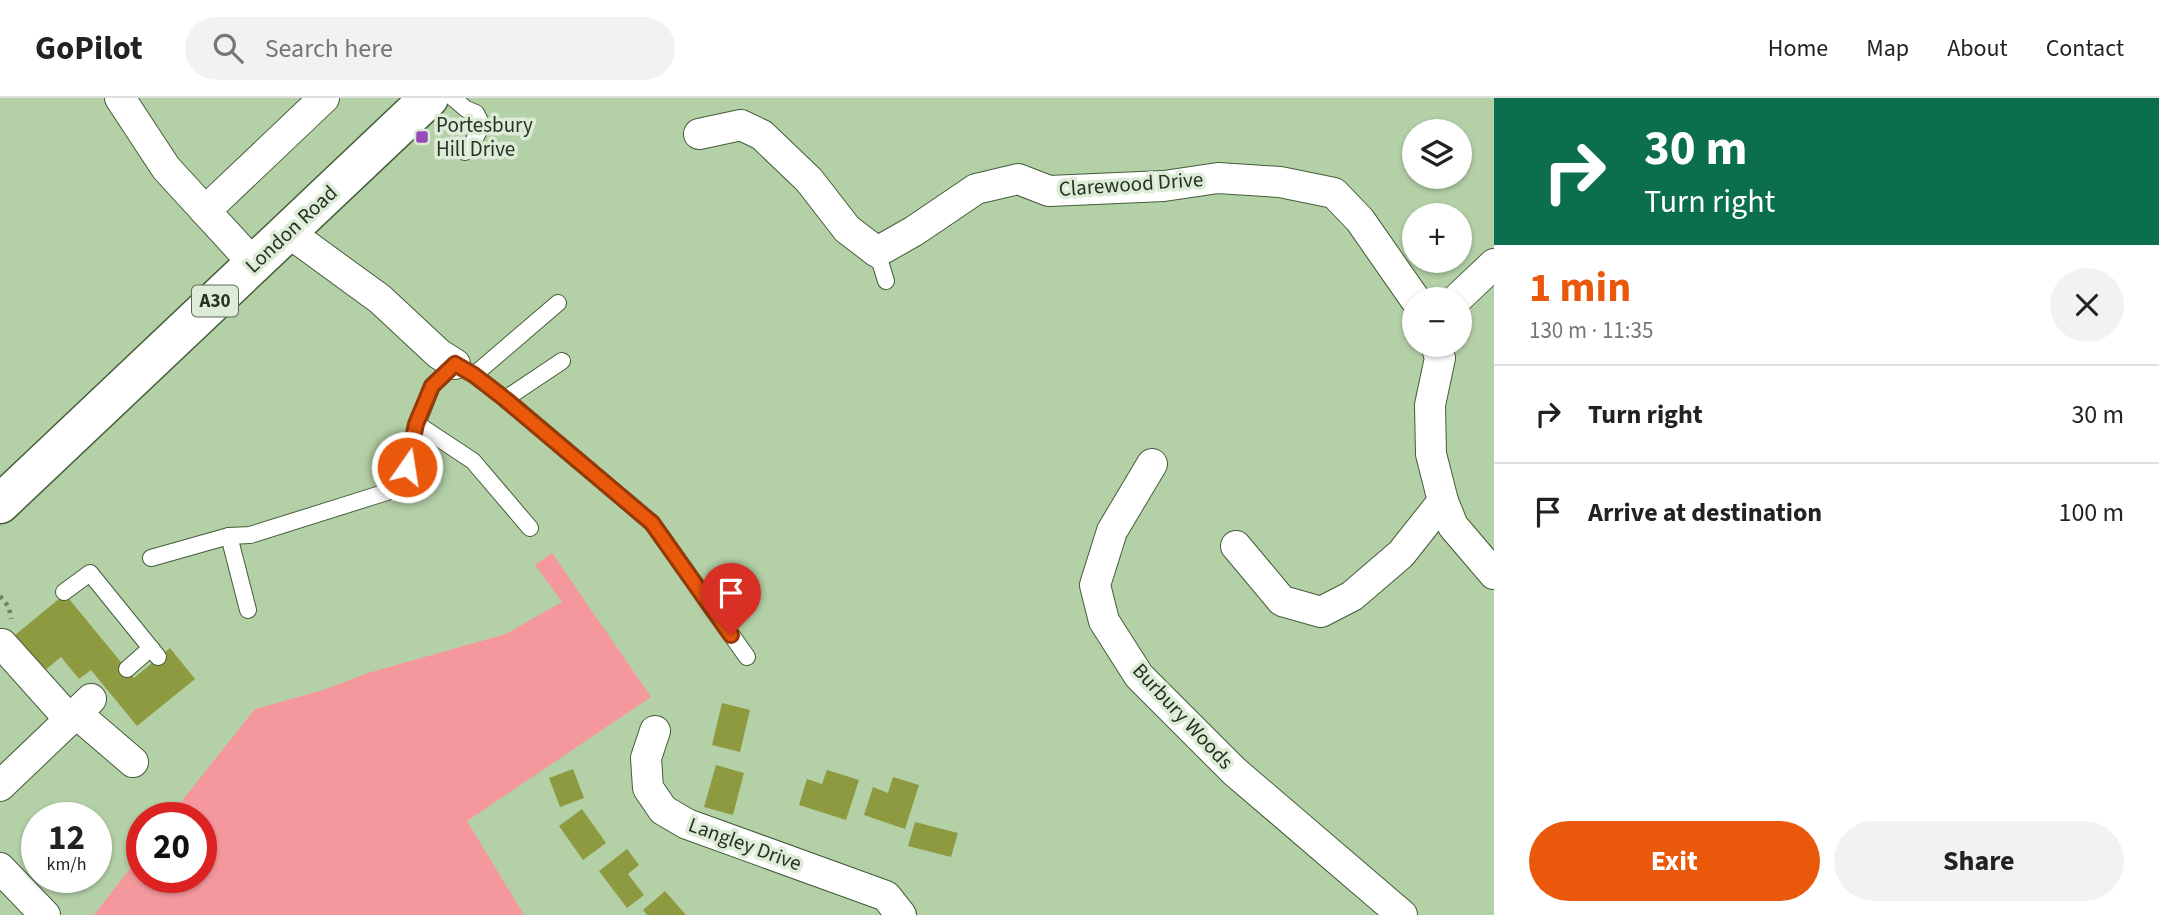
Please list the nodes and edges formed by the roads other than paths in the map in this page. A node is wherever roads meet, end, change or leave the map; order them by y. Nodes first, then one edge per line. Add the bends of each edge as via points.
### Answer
1 (120, 98) edge
2 (324, 98) edge
3 (429, 98) edge
4 (453, 98) edge
5 (699, 134) dead end
6 (465, 152) dead end
7 (205, 211) junction
8 (288, 232) junction
9 (877, 251) junction
10 (254, 264) junction
11 (1494, 264) edge
12 (886, 281) dead end
13 (1407, 287) edge
14 (1470, 287) edge
15 (558, 303) dead end
16 (1440, 357) edge
17 (562, 361) dead end
18 (465, 369) junction
19 (505, 399) junction
20 (416, 424) junction
21 (1152, 464) dead end
22 (1443, 501) junction
23 (0, 504) edge
24 (530, 528) dead end
25 (229, 536) junction
26 (1236, 546) dead end
27 (151, 558) dead end
28 (1494, 574) edge
29 (64, 592) dead end
30 (248, 610) dead end
31 (2, 644) dead end
32 (747, 657) dead end
33 (127, 669) dead end
34 (86, 705) junction
35 (655, 731) dead end
36 (133, 762) dead end
37 (0, 786) edge
38 (0, 868) edge
39 (45, 915) edge
40 (901, 915) edge
41 (1402, 915) edge

1 - 7 street via 166,168
2 - 7 street
3 - 8 main road, London Road / A30
4 - 6 lane via 475,113 482,125
5 - 9 street via 741,125 762,135 809,180 848,229
7 - 10 street
8 - 10 main road, London Road / A30
8 - 18 street via 380,299 439,354
9 - 12 lane
9 - 13 street, Clarewood Drive via 976,190 1018,179 1049,191 1164,186 1218,178 1280,182 1334,193 1360,220
10 - 23 main road, London Road / A30
11 - 14 street
15 - 18 lane
16 - 22 street via 1430,405 1431,454
17 - 19 lane
18 - 19 lane
18 - 20 lane via 432,386
19 - 32 lane via 652,523
20 - 24 lane via 472,461
20 - 25 lane via 407,467 387,492 250,534
21 - 41 street, Burbury Woods via 1112,531 1098,574 1095,585 1104,621 1139,676 1234,771
22 - 26 street via 1401,554 1352,596 1321,612 1282,601
22 - 28 street via 1454,526
25 - 27 lane
25 - 30 lane
29 - 33 lane via 90,573 155,652
31 - 34 street
34 - 36 street
34 - 37 street
35 - 40 street, Langley Drive via 646,758 646,777 663,810 687,824 886,896
38 - 39 street

